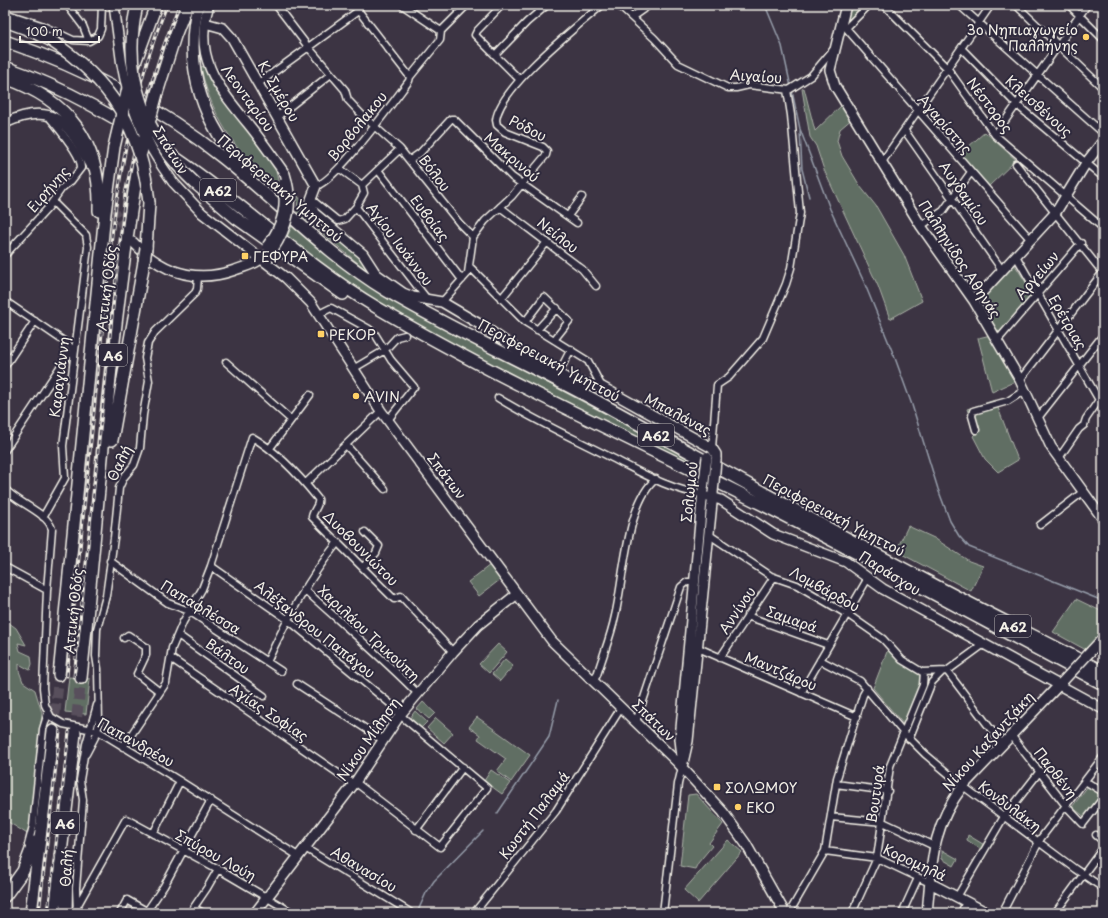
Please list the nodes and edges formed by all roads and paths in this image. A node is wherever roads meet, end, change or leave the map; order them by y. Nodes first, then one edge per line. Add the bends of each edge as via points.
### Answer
1 (67, 5) edge
2 (102, 5) edge
3 (114, 5) edge
4 (119, 5) edge
5 (137, 5) edge
6 (156, 5) edge
7 (187, 5) edge
8 (198, 5) edge
9 (209, 5) edge
10 (276, 5) edge
11 (354, 5) edge
12 (402, 5) edge
13 (467, 5) edge
14 (502, 5) edge
15 (547, 5) edge
16 (602, 5) edge
17 (618, 5) edge
18 (649, 5) edge
19 (846, 5) edge
20 (869, 5) edge
21 (884, 5) edge
22 (959, 5) edge
23 (991, 5) edge
24 (1016, 5) edge
25 (1069, 5) edge
26 (1087, 5) edge
27 (358, 11) junction
28 (5, 13) edge
29 (1079, 16) junction
30 (632, 18) junction
31 (5, 21) edge
32 (205, 23) junction
33 (979, 23) junction
34 (843, 27) junction
35 (441, 31) junction
36 (1103, 39) edge
37 (5, 41) edge
38 (89, 41) junction
39 (119, 42) junction
40 (1058, 46) junction
41 (309, 48) junction
42 (962, 48) junction
43 (834, 49) junction
44 (495, 56) junction
45 (5, 68) edge
46 (948, 69) junction
47 (331, 74) junction
48 (1038, 74) junction
49 (409, 76) junction
50 (5, 78) edge
51 (519, 79) junction
52 (259, 83) junction
53 (1103, 88) edge
54 (788, 90) junction
55 (1017, 105) junction
56 (918, 112) junction
57 (47, 115) junction
58 (278, 116) junction
59 (5, 123) edge
60 (374, 126) junction
61 (905, 131) junction
62 (1103, 133) edge
63 (995, 135) junction
64 (1103, 141) edge
65 (400, 149) junction
66 (410, 160) junction
67 (882, 162) junction
68 (1086, 163) junction
69 (1016, 164) dead end
70 (90, 165) dead end
71 (339, 168) junction
72 (378, 170) junction
73 (971, 172) junction
74 (1103, 177) edge
75 (522, 184) junction
76 (362, 185) junction
77 (316, 186) junction
78 (582, 196) dead end
79 (1066, 197) junction
80 (953, 198) junction
81 (311, 199) junction
82 (53, 202) junction
83 (356, 207) junction
84 (500, 207) junction
85 (1056, 212) junction
86 (568, 216) junction
87 (577, 223) dead end
88 (921, 226) junction
89 (1103, 228) edge
90 (473, 237) junction
91 (1031, 240) junction
92 (133, 242) tunnel mouth
93 (547, 242) junction
94 (1081, 243) junction
95 (335, 254) junction
96 (5, 255) edge
97 (1016, 256) junction
98 (259, 258) junction
99 (470, 267) junction
100 (1002, 270) junction
101 (1103, 273) edge
102 (198, 277) junction
103 (462, 280) junction
104 (596, 286) dead end
105 (1037, 294) junction
106 (427, 299) junction
107 (501, 299) junction
108 (5, 301) edge
109 (974, 301) junction
110 (442, 302) junction
111 (557, 308) junction
112 (95, 313) junction
113 (319, 314) junction
114 (35, 321) junction
115 (525, 322) junction
116 (1058, 329) junction
117 (537, 330) junction
118 (420, 332) junction
119 (404, 335) dead end
120 (1103, 335) edge
121 (554, 340) junction
122 (997, 341) junction
123 (571, 349) junction
124 (385, 350) junction
125 (74, 352) junction
126 (226, 362) dead end
127 (5, 366) edge
128 (1079, 366) junction
129 (353, 369) junction
130 (558, 374) junction
131 (1020, 380) junction
132 (602, 387) junction
133 (1025, 390) junction
134 (1103, 394) edge
135 (310, 395) dead end
136 (498, 398) dead end
137 (1099, 400) junction
138 (381, 411) junction
139 (1038, 418) junction
140 (290, 419) junction
141 (388, 420) junction
142 (976, 430) dead end
143 (346, 445) junction
144 (270, 448) junction
145 (712, 448) junction
146 (5, 450) edge
147 (1059, 458) junction
148 (712, 459) junction
149 (656, 479) junction
150 (306, 483) junction
151 (5, 489) edge
152 (384, 489) dead end
153 (1084, 491) junction
154 (703, 492) junction
155 (713, 494) junction
156 (43, 517) junction
157 (1103, 519) edge
158 (1040, 526) dead end
159 (365, 532) dead end
160 (708, 534) junction
161 (338, 542) junction
162 (93, 559) junction
163 (110, 561) junction
164 (212, 566) junction
165 (5, 567) edge
166 (363, 567) junction
167 (774, 577) junction
168 (868, 578) junction
169 (694, 582) junction
170 (304, 589) junction
171 (47, 590) junction
172 (517, 594) junction
173 (189, 611) junction
174 (846, 614) junction
175 (747, 616) junction
176 (287, 619) junction
177 (178, 635) junction
178 (124, 638) dead end
179 (1103, 638) edge
180 (984, 644) junction
181 (828, 645) junction
182 (696, 648) junction
183 (453, 652) junction
184 (720, 658) junction
185 (172, 659) junction
186 (820, 660) junction
187 (267, 662) junction
188 (280, 671) dead end
189 (945, 671) junction
190 (1103, 672) edge
191 (59, 675) tunnel mouth
192 (924, 675) junction
193 (81, 678) tunnel mouth
194 (593, 682) junction
195 (932, 682) junction
196 (1061, 682) junction
197 (297, 684) dead end
198 (1103, 684) edge
199 (868, 688) junction
200 (160, 692) junction
201 (801, 693) junction
202 (418, 694) junction
203 (264, 696) dead end
204 (97, 704) junction
205 (621, 708) junction
206 (1103, 709) edge
207 (48, 712) junction
208 (400, 715) junction
209 (857, 716) junction
210 (636, 722) junction
211 (90, 729) junction
212 (53, 731) tunnel mouth
213 (98, 731) junction
214 (903, 732) junction
215 (1011, 735) junction
216 (909, 739) junction
217 (383, 740) junction
218 (1002, 744) junction
219 (123, 747) junction
220 (86, 754) junction
221 (1103, 757) edge
222 (682, 764) junction
223 (463, 767) junction
224 (1040, 771) junction
225 (48, 775) junction
226 (180, 781) junction
227 (1085, 781) junction
228 (354, 783) junction
229 (836, 784) junction
230 (963, 786) junction
231 (888, 791) junction
232 (1103, 792) edge
233 (1103, 798) edge
234 (211, 800) junction
235 (1066, 806) junction
236 (831, 817) junction
237 (1004, 817) junction
238 (884, 822) junction
239 (416, 830) junction
240 (153, 834) junction
241 (1096, 836) dead end
242 (1103, 841) edge
243 (1039, 842) junction
244 (934, 846) junction
245 (440, 847) joint
246 (305, 848) junction
247 (1103, 848) edge
248 (184, 851) junction
249 (826, 851) junction
250 (298, 856) junction
251 (877, 858) junction
252 (218, 868) junction
253 (1082, 874) junction
254 (918, 878) junction
255 (930, 884) junction
256 (5, 888) edge
257 (1103, 888) edge
258 (5, 896) edge
259 (957, 897) junction
260 (266, 898) junction
261 (966, 902) junction
262 (77, 910) edge
263 (192, 910) edge
264 (149, 912) edge
265 (410, 912) dead end
266 (31, 913) edge
267 (54, 913) edge
268 (66, 913) edge
269 (85, 913) edge
270 (120, 913) edge
271 (202, 913) edge
272 (255, 913) edge
273 (293, 913) edge
274 (474, 913) edge
275 (663, 913) edge
276 (785, 913) edge
277 (789, 913) edge
278 (852, 913) edge
279 (902, 913) edge
280 (927, 913) edge
281 (961, 913) edge
282 (988, 913) edge
283 (1002, 913) edge
284 (1055, 913) edge

1 - 38 street via 83,26
2 - 38 street via 101,30 98,36
3 - 39 street, Σπάτων
4 - 39 street, Σπάτων
5 - 118 highway, bridge via 132,56 134,74 150,127 175,164 236,218 330,286 407,328
6 - 112 highway, Αττική Οδός / Α6, bridge via 130,80 114,147
7 - 162 highway, Αττική Οδός / Α6, bridge via 157,93 141,153 129,218
8 - 95 highway via 193,56 198,90 211,120 238,162
9 - 32 street, Λεονταρίου
10 - 41 street, Βόλου
11 - 27 street
12 - 35 street
13 - 35 street
14 - 44 street via 475,35
15 - 44 street
16 - 51 street, Ρόδου
17 - 30 street, Αιγαίου
18 - 30 street
19 - 34 street, Παλληνίδος Αθηνάς
20 - 34 street
21 - 46 street, Νέστορος
22 - 33 street
23 - 33 street
24 - 40 street
25 - 29 street
26 - 29 street
27 - 41 street
27 - 49 street
28 - 38 street via 74,40
29 - 36 street
29 - 40 street
30 - 54 street, Αιγαίου via 678,64 714,83 728,88 749,85
31 - 162 highway, bridge via 50,40 71,54 101,82 126,118 143,162 149,203 146,248
32 - 52 street, Κ. Σμέρου via 227,31
32 - 98 street, Λεονταρίου, bridge via 203,42 212,73 226,96 273,157 290,196 284,230
33 - 42 street
33 - 48 street
34 - 43 street, Παλληνίδος Αθηνάς
34 - 56 street, Αγαρίστης
35 - 49 street, Βορβολακου via 440,40
37 - 95 highway, Περιφερειακή Υμηττού / Α62 via 69,65 110,84 159,113 224,159
39 - 98 street, Σπάτων, bridge via 123,73 134,112 150,147 173,182 202,213
40 - 48 street
40 - 53 street
41 - 47 street, Βόλου
41 - 52 street
42 - 46 street
42 - 55 street, Κλεισθένους
43 - 54 street, Αιγαίου via 811,76
43 - 67 street, Παλληνίδος Αθηνάς via 830,70 835,86
44 - 51 street
45 - 118 highway, Περιφερειακή Υμηττού / Α62 via 71,95 150,141 185,164 317,267 373,305
46 - 56 street
46 - 63 street, Νέστορος
47 - 58 street
47 - 60 street, Βόλου via 345,90 348,100
48 - 55 street
48 - 62 street
49 - 60 street, Βορβολακου via 409,81
50 - 112 highway via 32,88 58,106 77,127 92,156 100,200 94,286
51 - 75 street, Ρόδου via 498,107 497,125 505,132 536,143 547,152
52 - 58 street, Κ. Σμέρου
54 - 145 street via 800,213 790,268 786,284 763,338 729,377 717,385
55 - 63 street
55 - 68 street, Κλεισθένους
56 - 61 street
56 - 73 street, Αγαρίστης
57 - 59 street via 27,115
57 - 70 street via 68,128
57 - 82 street, Ειρήνης via 63,134 81,165 79,171 62,188
58 - 77 street, Κ. Σμέρου
60 - 65 street, Βόλου
60 - 71 street, Βορβολακου
61 - 67 street
61 - 80 street, Αυγδαμίου
63 - 79 street, Νέστορος
64 - 68 street
65 - 66 street, Βόλου
65 - 72 street
66 - 75 street, Μακρινού via 420,153 451,119 454,119 497,163
66 - 90 street, Βόλου
67 - 88 street, Παλληνίδος Αθηνάς
68 - 74 street, Κλεισθένους
68 - 79 street
69 - 85 street
71 - 76 street, Αγίου Ιωάννου
71 - 77 street, Βορβολακου via 321,185
72 - 76 street
72 - 103 street, Ευβοίας
73 - 80 street
73 - 91 street, Αγαρίστης
75 - 84 street, Ρόδου
75 - 86 street, Μακρινού
76 - 83 street, Αγίου Ιωάννου via 364,193
77 - 81 street
78 - 86 street
79 - 85 street
79 - 89 street, Νέστορος
80 - 88 street via 943,211
80 - 100 street, Αυγδαμίου
81 - 83 street via 338,221 345,219
81 - 106 street, Μπαλάνας via 314,213 364,254 376,274 402,293
82 - 96 street, Ειρήνης
82 - 125 street, Καραγιάννη via 86,235 88,247
83 - 106 street, Αγίου Ιωάννου
84 - 90 street, Ρόδου
84 - 93 street, Νείλου
85 - 91 street
85 - 94 street
86 - 87 street, Μακρινού
88 - 109 street, Παλληνίδος Αθηνάς
90 - 99 street, Ρόδου
91 - 97 street
92 - 102 street, Λεονταρίου via 142,252 162,265
93 - 104 street, Νείλου via 582,269
93 - 107 street
94 - 101 street
94 - 105 street, Αργείων
95 - 190 highway, Περιφερειακή Υμηττού / Α62 via 383,288 431,316 600,403 730,476
97 - 100 street
97 - 105 street, Ερέτριας
98 - 102 street, Λεονταρίου via 253,265
98 - 113 street, Σπάτων via 296,287
99 - 103 street, Ρόδου
99 - 107 street
100 - 109 street
101 - 116 street
102 - 163 street, Θαλή via 198,289 195,293 169,317 148,343 145,358 149,382 140,448 134,465 119,488
103 - 110 street, Ρόδου
105 - 116 street, Ερέτριας
105 - 122 street, Αργείων
106 - 110 street, Μπαλάνας
107 - 115 street
108 - 114 street
109 - 122 street, Παλληνίδος Αθηνάς
110 - 130 street, Μπαλάνας
111 - 115 street via 544,297
111 - 117 street
111 - 121 street via 569,321
112 - 191 highway, Αττική Οδός / Α6
113 - 124 street via 328,308 334,309 369,329
113 - 129 street, Σπάτων
114 - 125 street via 68,344
114 - 127 street
115 - 117 street
116 - 128 street, Ερέτριας
116 - 131 street
117 - 121 street
118 - 198 highway, Περιφερειακή Υμηττού / Α62 via 503,377 755,501
119 - 124 street via 397,337
120 - 128 street
121 - 123 street
122 - 131 street, Παλληνίδος Αθηνάς
123 - 130 street
123 - 132 street via 588,361
124 - 129 street
124 - 141 street via 414,387
125 - 146 street via 68,355
125 - 156 street, Καραγιάννη via 63,446 65,478
126 - 140 street
128 - 137 street, Ερέτριας
128 - 139 street
129 - 138 street, Σπάτων
130 - 132 street, Μπαλάνας via 575,382
131 - 133 street, Παλληνίδος Αθηνάς
132 - 145 street, Μπαλάνας
133 - 139 street, Παλληνίδος Αθηνάς
133 - 142 street via 1008,401 973,411
134 - 137 street
135 - 140 street
136 - 149 street via 545,426
137 - 147 street
138 - 141 street, Σπάτων
138 - 143 street
139 - 147 street, Παλληνίδος Αθηνάς
140 - 144 street
141 - 172 street, Σπάτων
143 - 150 street
143 - 152 street
144 - 150 street, Δυοβουνιώτου
144 - 164 street, Δυοβουνιώτου via 252,438
145 - 148 street, Σολωμού via 708,451
147 - 153 street, Παλληνίδος Αθηνάς
148 - 154 street, Σολωμού, bridge
148 - 155 street, Σολωμού, bridge
149 - 154 street via 692,493
149 - 194 street via 644,492 630,533 615,616
150 - 161 street, Δυοβουνιώτου via 319,502 312,517
151 - 156 street
153 - 157 street, Παλληνίδος Αθηνάς
153 - 158 street
154 - 155 street, Παράσχου
154 - 169 street, Σολωμού
155 - 160 street, Σολωμού
155 - 168 street, Παράσχου via 765,529 842,560
156 - 171 street via 51,526 52,533
159 - 166 street via 377,543 379,549
160 - 167 street, Λομβάρδου
160 - 182 street, Σολωμού
161 - 166 street, Δυοβουνιώτου
161 - 170 street
162 - 193 highway, Αττική Οδός / Α6
163 - 173 street, Παπαφλέσσα via 168,603
163 - 204 street, Θαλή via 104,607 97,629
164 - 173 street
164 - 176 street, Αλέξανδρου Παπάγου
165 - 171 street
166 - 183 street, Δυοβουνιώτου via 394,599 402,596
167 - 174 street, Λομβάρδου via 803,588
167 - 175 street, Αννίνου
168 - 174 street
168 - 180 street, Παράσχου
169 - 210 street via 687,582 681,588
169 - 222 street, Σολωμού via 680,739
170 - 176 street
170 - 202 street, Χαριλάου Τρικούπη
171 - 207 street via 43,696
172 - 183 street, Νίκου Μίληση via 478,625
172 - 194 street, Σπάτων via 552,641
173 - 177 street
173 - 187 street, Παπαφλέσσα
174 - 181 street
174 - 192 street, Λομβάρδου via 883,639 904,662
175 - 181 street, Σαμαρά
175 - 184 street, Αννίνου
176 - 187 street
176 - 208 street, Αλέξανδρου Παπάγου via 394,706
177 - 185 street via 172,648
177 - 203 street, Βάλτου
178 - 200 street via 128,635 146,647 146,655 137,674
179 - 196 street, Νίκου Καζαντζάκη, bridge
180 - 189 street
180 - 196 street, Παράσχου
181 - 186 street
182 - 184 street, Μαντζάρου
182 - 222 street, Σολωμού via 688,741
183 - 202 street, Νίκου Μίληση
184 - 201 street, Μαντζάρου
185 - 200 street via 166,682
185 - 228 street, Αγίας Σοφίας
186 - 199 street, Κονδυλάκη via 860,681
186 - 201 street
187 - 188 street, Παπαφλέσσα
189 - 192 street
189 - 195 street
189 - 218 street
192 - 195 street
192 - 214 street, Βουτυρά
194 - 205 street, Σπάτων
195 - 216 street
196 - 206 street, Παράσχου
196 - 215 street, Νίκου Καζαντζάκη
197 - 217 street
199 - 209 street
199 - 214 street, Κονδυλάκη
200 - 219 street
201 - 209 street, Μαντζάρου
202 - 208 street, Νίκου Μίληση
204 - 211 street, Θαλή
204 - 213 street, Θαλή
205 - 210 street, Σπάτων
205 - 274 street, Κωστή Παλαμά via 556,811
207 - 211 street, Παπανδρέου via 54,720 63,724
207 - 256 street via 43,729 31,836 20,864
208 - 217 street, Νίκου Μίληση
208 - 223 street, Αλέξανδρου Παπάγου
209 - 229 street
210 - 222 street, Σπάτων
211 - 213 street, Παπανδρέου
211 - 220 street, Θαλή
212 - 225 highway, Α6
213 - 219 street, Παπανδρέου
213 - 220 street, Θαλή
214 - 216 street, Κονδυλάκη
214 - 231 street, Βουτυρά via 891,762
215 - 218 street, Νίκου Καζαντζάκη
215 - 224 street, Παρθένη
216 - 230 street, Κονδυλάκη
217 - 228 street, Νίκου Μίληση
218 - 230 street, Νίκου Καζαντζάκη
219 - 226 street, Παπανδρέου
220 - 262 street, Θαλή via 80,780 83,800 76,888
221 - 227 street
222 - 275 street
222 - 276 street, Σπάτων via 735,827
223 - 239 street
223 - 245 street, Αλέξανδρου Παπάγου via 487,788
224 - 235 street, Παρθένη
224 - 237 street
225 - 258 highway via 30,855 21,875
225 - 266 highway, Α6
226 - 234 street, Παπανδρέου
226 - 240 street
227 - 232 street
227 - 235 street
228 - 239 street, Αγίας Σοφίας
228 - 246 street, Νίκου Μίληση
229 - 231 street
229 - 236 street
230 - 237 street, Κονδυλάκη
230 - 244 street, Νίκου Καζαντζάκη via 944,815
231 - 238 street, Βουτυρά
233 - 235 street, Παρθένη via 1083,824
234 - 248 street
234 - 250 street, Παπανδρέου
235 - 243 street
236 - 238 street
236 - 249 street
237 - 243 street, Κονδυλάκη
237 - 259 street
238 - 244 street
238 - 251 street, Βουτυρά
239 - 245 street, Αγίας Σοφίας
240 - 248 street, Σπύρου Λούη
240 - 262 street, Σπύρου Λούη via 126,819
241 - 242 street
243 - 253 street, Κονδυλάκη
243 - 283 street
244 - 255 street, Νίκου Καζαντζάκη
246 - 250 street, Νίκου Μίληση
246 - 265 street, Αθανασίου
247 - 253 street
248 - 252 street, Σπύρου Λούη
248 - 264 street
249 - 251 street, Κορομηλά
249 - 277 street
250 - 260 street, Νίκου Μίληση
251 - 254 street, Κορομηλά
251 - 278 street, Βουτυρά
252 - 260 street, Σπύρου Λούη
252 - 263 street
253 - 257 street, Κονδυλάκη
253 - 284 street
254 - 255 street, Κορομηλά
254 - 279 street
255 - 259 street, Κορομηλά
255 - 280 street, Νίκου Καζαντζάκη
259 - 261 street, Κορομηλά
260 - 272 street, Νίκου Μίληση
260 - 273 street, Σπύρου Λούη
261 - 281 street
261 - 282 street, Κορομηλά
262 - 269 street
263 - 271 street
264 - 270 street via 127,900
267 - 268 highway, Α6 via 75,733

